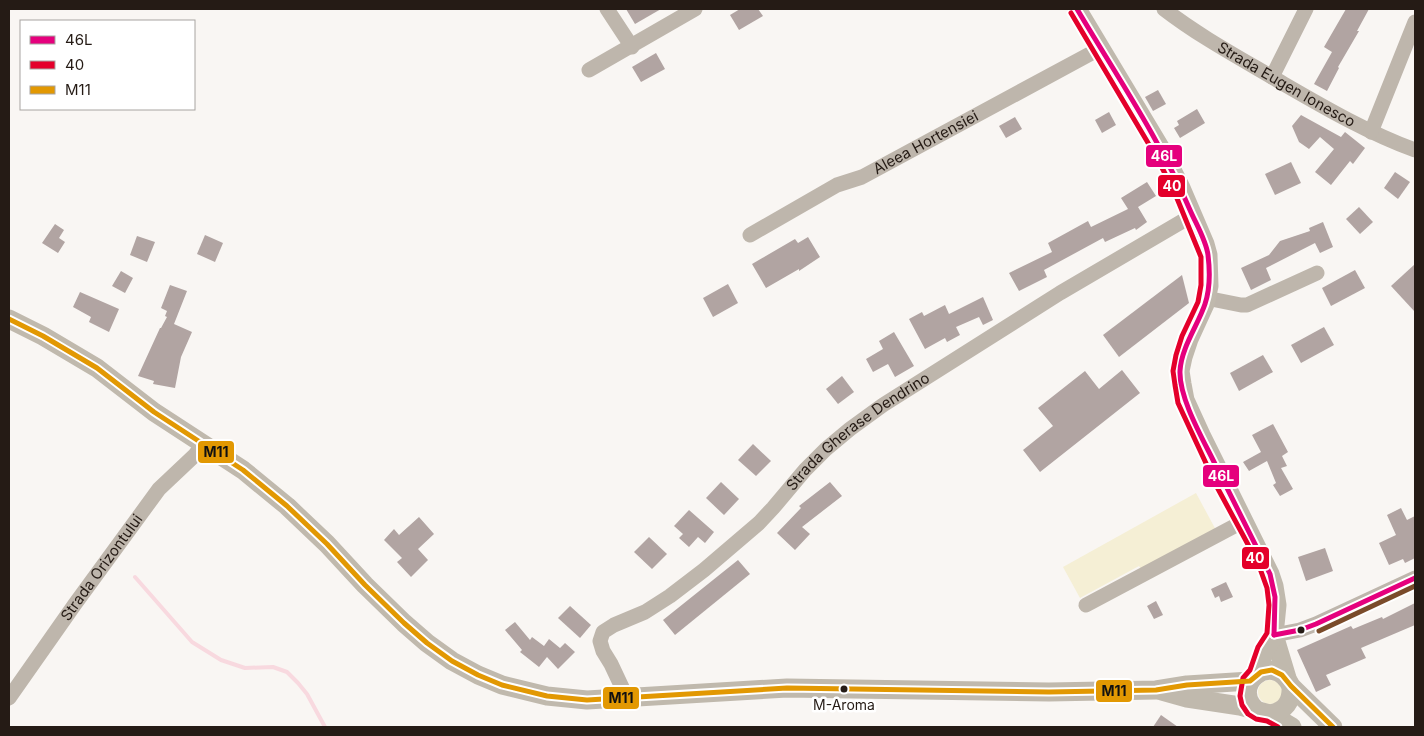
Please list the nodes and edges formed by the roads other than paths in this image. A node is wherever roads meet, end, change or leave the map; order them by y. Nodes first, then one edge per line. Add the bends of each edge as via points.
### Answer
1 (607, 9) edge
2 (695, 9) edge
3 (1077, 9) edge
4 (1306, 9) edge
5 (1313, 9) edge
6 (1173, 12) edge
7 (1415, 22) edge
8 (632, 46) junction
9 (1101, 48) junction
10 (589, 70) dead end
11 (1273, 74) junction
12 (1371, 132) junction
13 (1415, 150) edge
14 (1193, 215) junction
15 (750, 235) dead end
16 (1317, 273) dead end
17 (1206, 298) junction
18 (9, 319) edge
19 (9, 332) edge
20 (154, 412) junction
21 (203, 444) junction
22 (1244, 521) junction
23 (1415, 578) edge
24 (1086, 605) dead end
25 (1274, 635) junction
26 (1254, 677) junction
27 (1289, 682) junction
28 (1156, 690) junction
29 (9, 698) edge
30 (627, 698) junction
31 (1265, 713) junction
32 (1292, 727) edge
33 (1333, 727) edge

1 - 8 street
2 - 8 street
3 - 9 main road
4 - 11 street
5 - 11 street via 1290,53
6 - 11 street, Strada Eugen Ionesco via 1208,40
7 - 12 street
8 - 10 street
9 - 14 main road via 1164,154
9 - 15 street, Aleea Hortensiei via 862,176 837,185
11 - 12 street, Strada Eugen Ionesco via 1321,106
12 - 13 street, Strada Eugen Ionesco
14 - 17 main road via 1208,254
14 - 30 street, Strada Gherase Dendrino via 1060,293 883,405 826,449 759,523 704,570 645,612 603,632 600,641 602,651
16 - 17 street via 1247,305
17 - 22 main road via 1183,357 1182,384 1185,400
18 - 20 main road via 97,368
19 - 20 main road
20 - 21 main road
21 - 29 street, Strada Orizontului via 159,489
21 - 30 main road via 243,470 287,506 404,623 452,660 502,685 547,696 587,700
22 - 24 street
22 - 25 main road via 1265,560 1274,586 1277,605
23 - 25 street via 1316,624
25 - 26 main road
25 - 27 main road
26 - 27 main road via 1265,670 1273,670
26 - 28 main road
26 - 31 main road via 1248,688 1250,702
27 - 31 main road via 1290,702 1278,713
27 - 33 main road
28 - 30 main road via 1049,692 787,688
28 - 31 main road
31 - 32 main road

